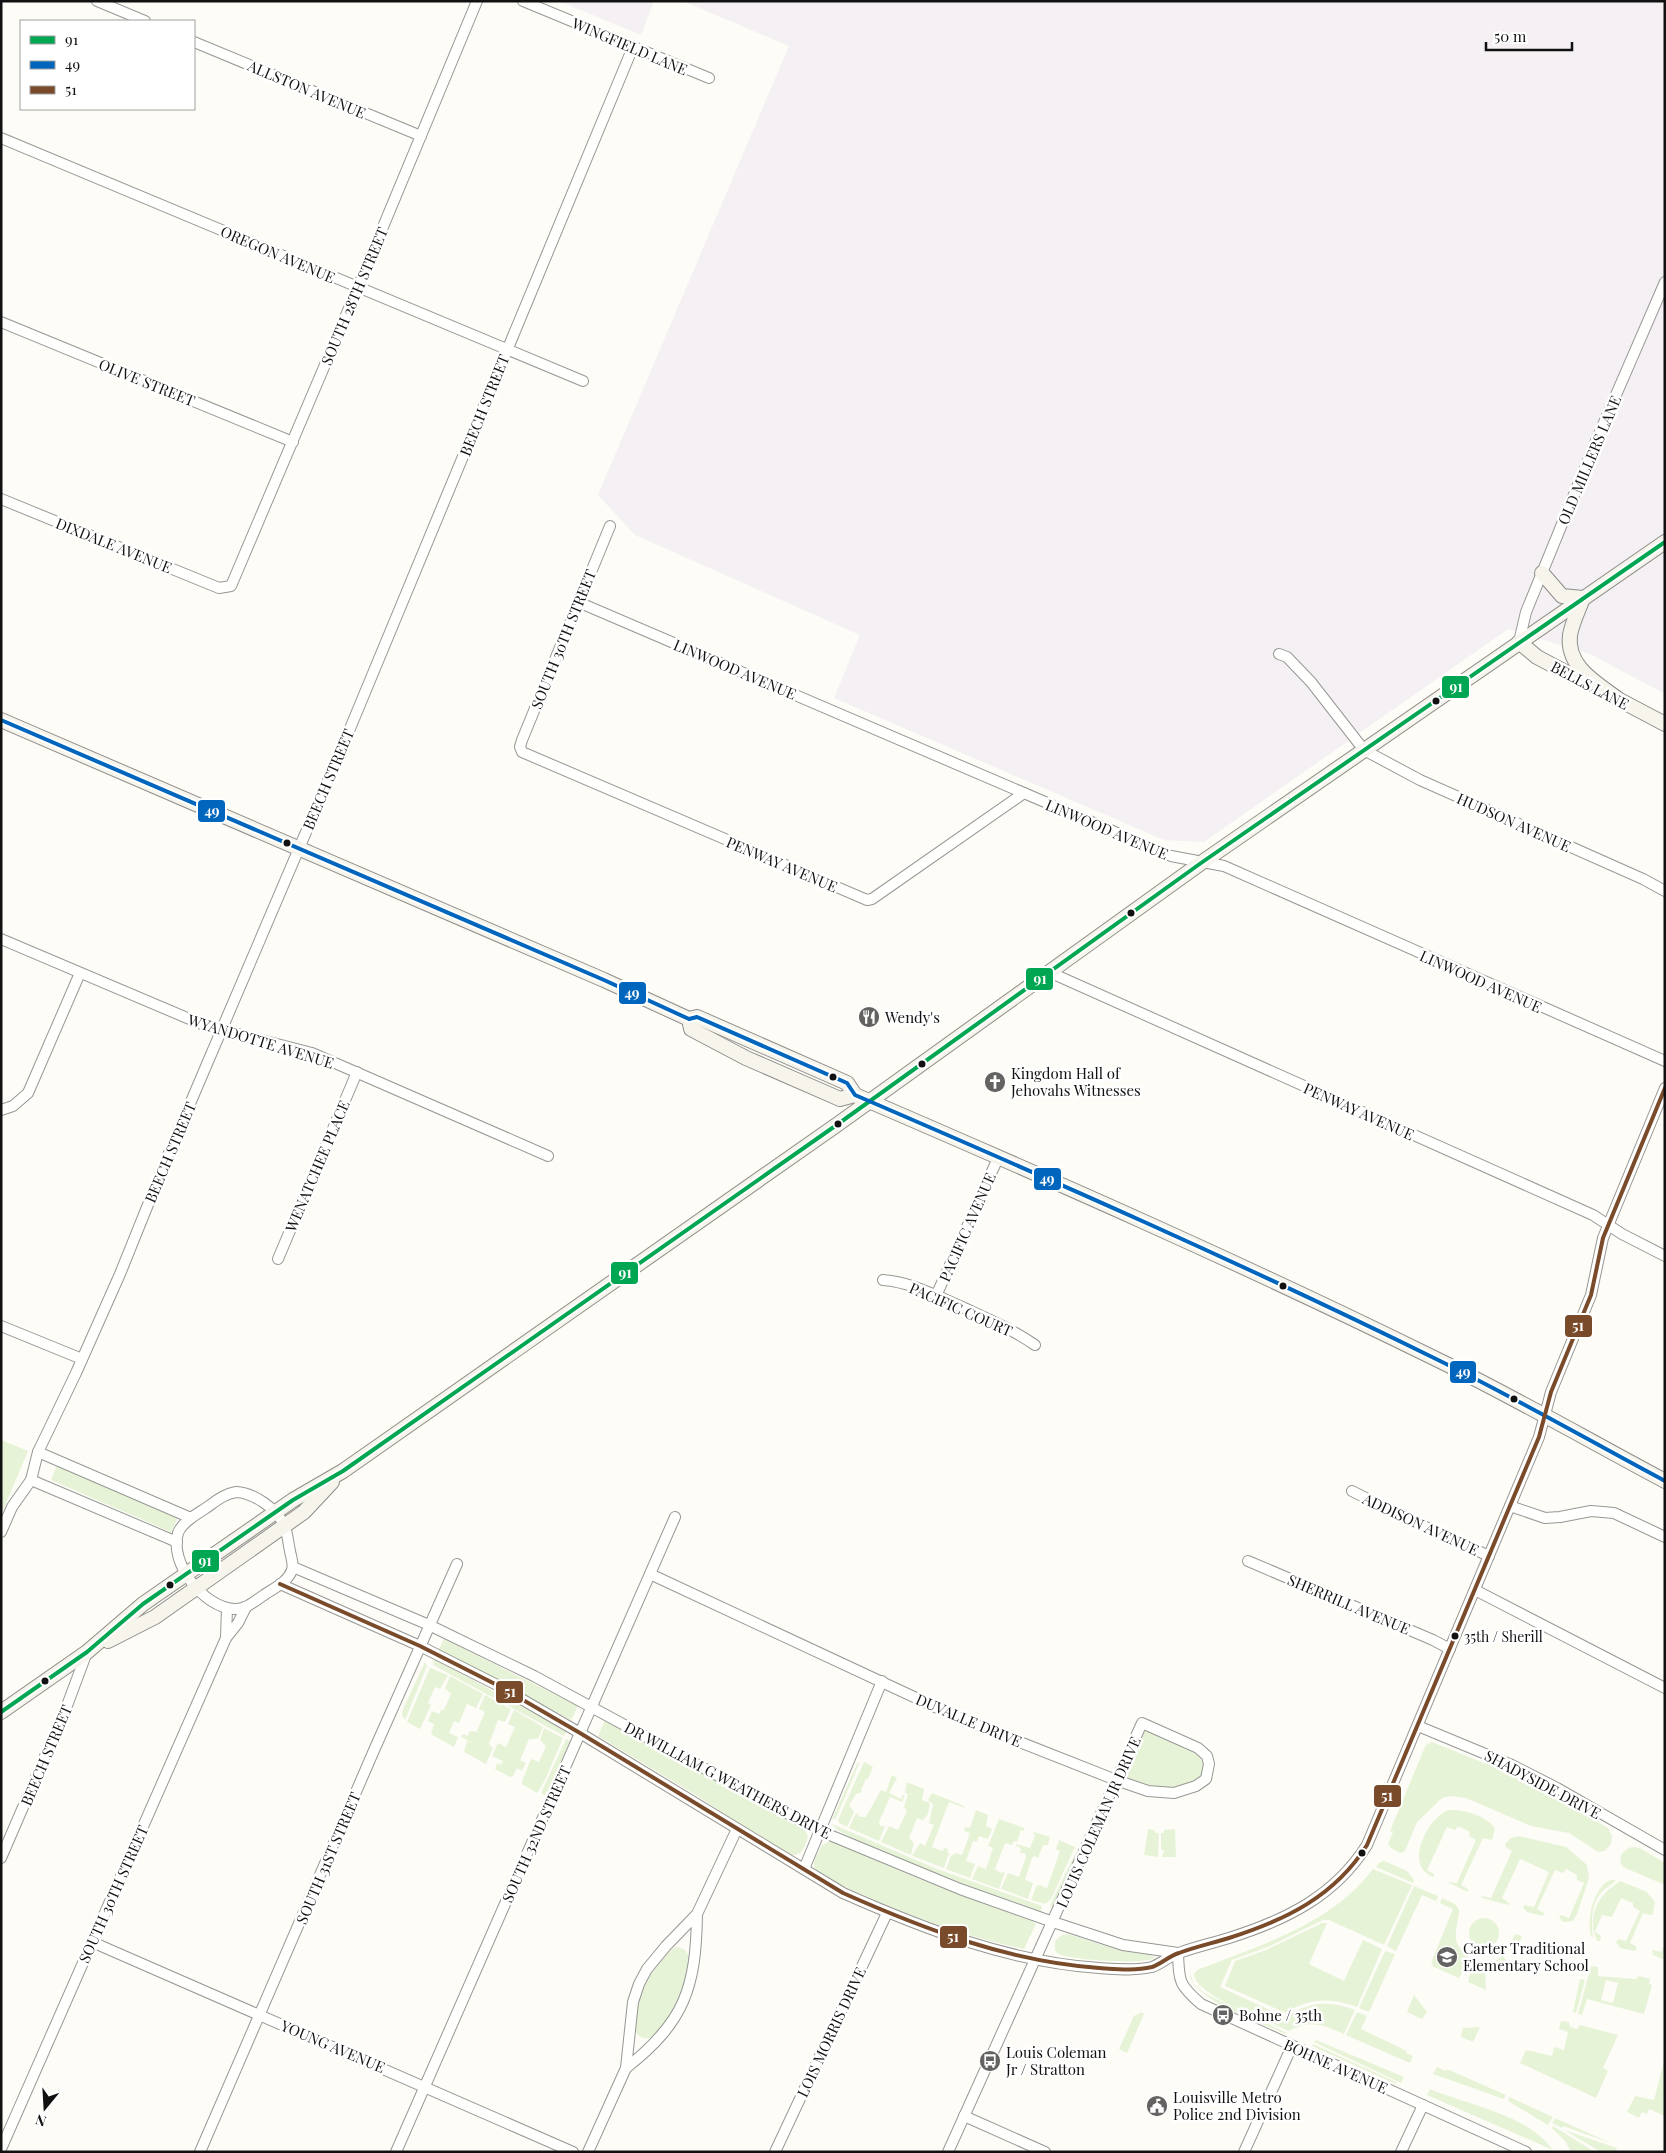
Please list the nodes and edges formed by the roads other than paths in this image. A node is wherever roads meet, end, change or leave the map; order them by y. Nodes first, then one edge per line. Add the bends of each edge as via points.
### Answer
1 (97, 1) edge
2 (477, 1) edge
3 (524, 1) edge
4 (143, 20) edge
5 (195, 42) edge
6 (633, 47) junction
7 (709, 78) dead end
8 (421, 136) junction
9 (1, 138) edge
10 (1665, 282) edge
11 (358, 287) junction
12 (1, 322) edge
13 (507, 349) junction
14 (583, 381) dead end
15 (293, 442) junction
16 (1, 499) edge
17 (610, 526) dead end
18 (1665, 542) edge
19 (1542, 573) junction
20 (227, 588) joint
21 (1582, 598) junction
22 (578, 602) junction
23 (1519, 642) junction
24 (1279, 654) dead end
25 (1618, 699) junction
26 (1, 720) edge
27 (1665, 724) edge
28 (1364, 750) junction
29 (522, 752) joint
30 (1024, 793) junction
31 (298, 848) junction
32 (1201, 863) junction
33 (1665, 891) edge
34 (1, 939) edge
35 (1049, 972) junction
36 (80, 973) junction
37 (222, 1030) junction
38 (1665, 1061) edge
39 (357, 1072) junction
40 (1665, 1088) edge
41 (870, 1101) junction
42 (1, 1110) edge
43 (548, 1156) dead end
44 (998, 1158) junction
45 (1608, 1225) junction
46 (1665, 1256) edge
47 (278, 1259) dead end
48 (883, 1280) dead end
49 (936, 1296) junction
50 (1, 1326) edge
51 (1036, 1346) dead end
52 (82, 1359) junction
53 (1544, 1416) junction
54 (38, 1452) junction
55 (343, 1471) junction
56 (31, 1480) junction
57 (1665, 1481) edge
58 (1352, 1491) dead end
59 (1510, 1506) junction
60 (274, 1512) junction
61 (675, 1517) dead end
62 (191, 1518) junction
63 (284, 1526) junction
64 (1, 1532) edge
65 (1665, 1537) edge
66 (177, 1542) junction
67 (1489, 1556) junction
68 (1248, 1561) dead end
69 (457, 1564) dead end
70 (294, 1567) junction
71 (186, 1574) junction
72 (650, 1574) junction
73 (280, 1584) junction
74 (196, 1588) junction
75 (1475, 1590) junction
76 (246, 1607) junction
77 (227, 1608) junction
78 (429, 1625) junction
79 (226, 1638) junction
80 (420, 1646) junction
81 (1450, 1650) junction
82 (88, 1652) junction
83 (882, 1681) junction
84 (1665, 1688) edge
85 (592, 1707) junction
86 (1, 1712) edge
87 (1142, 1723) joint
88 (1418, 1726) junction
89 (580, 1733) junction
90 (1116, 1780) junction
91 (737, 1829) junction
92 (820, 1831) junction
93 (1665, 1850) edge
94 (1, 1858) edge
95 (804, 1869) junction
96 (887, 1913) junction
97 (697, 1914) junction
98 (1053, 1922) junction
99 (92, 1942) junction
100 (1178, 1953) junction
101 (1036, 1959) junction
102 (259, 2014) junction
103 (1292, 2046) junction
104 (626, 2068) junction
105 (425, 2086) junction
106 (1423, 2105) junction
107 (964, 2116) junction
108 (1, 2149) edge
109 (1522, 2151) edge
110 (200, 2152) edge
111 (396, 2152) edge
112 (573, 2152) edge
113 (588, 2152) edge
114 (774, 2152) edge
115 (948, 2152) edge
116 (1045, 2152) edge
117 (1244, 2152) edge
118 (1401, 2152) edge

1 - 4 street
2 - 8 street, SOUTH 28TH STREET
3 - 6 street, WINGFIELD LANE
5 - 8 street, ALLSTON AVENUE
6 - 7 street, WINGFIELD LANE
6 - 13 street, BEECH STREET
8 - 11 street, SOUTH 28TH STREET
9 - 11 street, OREGON AVENUE
10 - 19 street, OLD MILLERS LANE
11 - 13 street, OREGON AVENUE
11 - 15 street, SOUTH 28TH STREET
12 - 15 street, OLIVE STREET
13 - 14 street, OREGON AVENUE
13 - 31 street, BEECH STREET
15 - 20 street, SOUTH 28TH STREET via 231,586
16 - 20 street, DIXDALE AVENUE via 193,578
17 - 22 street, SOUTH 30TH STREET
18 - 21 main road
19 - 21 main road via 1562,596
19 - 23 street, OLD MILLERS LANE via 1526,612
21 - 23 main road
21 - 25 main road via 1570,635 1572,653 1581,670
22 - 29 street, SOUTH 30TH STREET via 522,740
22 - 30 street, LINWOOD AVENUE
23 - 25 main road, BELLS LANE via 1537,657
23 - 28 main road
24 - 28 street via 1287,657 1311,682
25 - 27 main road, BELLS LANE
26 - 31 main road
28 - 32 main road
28 - 33 street, HUDSON AVENUE via 1420,780
29 - 30 street, PENWAY AVENUE via 868,900
30 - 32 street, LINWOOD AVENUE via 1171,856
31 - 37 street, BEECH STREET
31 - 41 main road via 689,1019 697,1017 847,1083 855,1095
32 - 35 main road
32 - 38 street, LINWOOD AVENUE via 1224,866
34 - 36 street, WYANDOTTE AVENUE
35 - 41 main road
35 - 45 street, PENWAY AVENUE via 1593,1215
36 - 37 street, WYANDOTTE AVENUE
36 - 42 street via 28,1093 13,1106
37 - 39 street, WYANDOTTE AVENUE via 295,1048
37 - 52 street, BEECH STREET
39 - 43 street, WYANDOTTE AVENUE
39 - 47 street, WENATCHEE PLACE
40 - 45 street, DR WILLIAM G WEATHERS DRIVE
41 - 44 main road
41 - 55 main road
44 - 49 street, PACIFIC AVENUE
44 - 53 main road via 1101,1201 1283,1285
45 - 46 street, PENWAY AVENUE
45 - 53 street, DR WILLIAM G WEATHERS DRIVE via 1591,1295
48 - 49 street, PACIFIC COURT via 914,1286
49 - 51 street, PACIFIC COURT via 1008,1328
50 - 52 street
52 - 54 street, BEECH STREET
53 - 57 main road
53 - 59 street, DR WILLIAM G WEATHERS DRIVE via 1539,1437
54 - 56 street, BEECH STREET
54 - 62 street
55 - 60 main road
55 - 63 main road via 304,1512
56 - 64 street, BEECH STREET via 12,1507
56 - 66 street
58 - 67 street, ADDISON AVENUE
59 - 65 street via 1545,1518 1591,1511 1614,1513
59 - 67 street, DR WILLIAM G WEATHERS DRIVE
60 - 62 street via 254,1496 236,1492 228,1493
60 - 63 street
60 - 71 main road
61 - 72 street, SOUTH 32ND STREET
62 - 66 street via 181,1528
63 - 70 street
63 - 74 main road
66 - 71 street
67 - 75 street, DR WILLIAM G WEATHERS DRIVE
68 - 81 street, SHERRILL AVENUE
69 - 78 street, SOUTH 31ST STREET
70 - 73 street
70 - 78 street, DR WILLIAM G WEATHERS DRIVE
71 - 74 street
71 - 82 main road via 144,1604
72 - 83 street, DUVALLE DRIVE
72 - 85 street, SOUTH 32ND STREET
73 - 76 street
73 - 80 street, DR WILLIAM G WEATHERS DRIVE
74 - 77 street
74 - 82 main road via 156,1617
75 - 81 street, DR WILLIAM G WEATHERS DRIVE
75 - 84 street
76 - 77 street
76 - 79 street, SOUTH 30TH STREET
77 - 79 street, SOUTH 30TH STREET
78 - 80 street, SOUTH 31ST STREET
78 - 85 street, DR WILLIAM G WEATHERS DRIVE
79 - 99 street, SOUTH 30TH STREET
80 - 89 street, DR WILLIAM G WEATHERS DRIVE via 499,1686
80 - 102 street, SOUTH 31ST STREET
81 - 88 street, DR WILLIAM G WEATHERS DRIVE
82 - 86 main road
82 - 94 street, BEECH STREET
83 - 90 street, DUVALLE DRIVE via 959,1718
83 - 92 street
85 - 89 street, SOUTH 32ND STREET
85 - 92 street, DR WILLIAM G WEATHERS DRIVE
87 - 90 street, LOUIS COLEMAN JR DRIVE
87 - 90 street, DUVALLE DRIVE via 1198,1748 1207,1756 1206,1778 1196,1786 1174,1793 1148,1791
88 - 93 street, SHADYSIDE DRIVE via 1512,1765
88 - 100 street, DR WILLIAM G WEATHERS DRIVE via 1367,1846 1356,1864 1334,1885 1281,1918
89 - 91 street, DR WILLIAM G WEATHERS DRIVE
89 - 105 street, SOUTH 32ND STREET
90 - 98 street, LOUIS COLEMAN JR DRIVE
91 - 95 street, DR WILLIAM G WEATHERS DRIVE
91 - 97 street
92 - 95 street
92 - 98 street, DR WILLIAM G WEATHERS DRIVE via 960,1889
95 - 96 street, DR WILLIAM G WEATHERS DRIVE via 843,1893
96 - 101 street, DR WILLIAM G WEATHERS DRIVE via 961,1940
96 - 114 street, LOIS MORRIS DRIVE
97 - 104 street via 654,1961 639,1984 633,2002
97 - 104 street via 695,1966 683,2004 660,2039
98 - 100 street, DR WILLIAM G WEATHERS DRIVE via 1123,1945
98 - 101 street, LOUIS COLEMAN JR DRIVE
99 - 102 street, YOUNG AVENUE
99 - 108 street, SOUTH 30TH STREET
100 - 101 street, DR WILLIAM G WEATHERS DRIVE via 1153,1967 1124,1970
100 - 103 street, BOHNE AVENUE via 1180,1983 1201,2004
101 - 107 street
102 - 105 street, YOUNG AVENUE
102 - 110 street, SOUTH 31ST STREET
103 - 106 street, BOHNE AVENUE
103 - 117 street
104 - 113 street
105 - 111 street, SOUTH 32ND STREET
105 - 112 street, YOUNG AVENUE
106 - 109 street, BOHNE AVENUE
106 - 118 street
107 - 115 street
107 - 116 street

